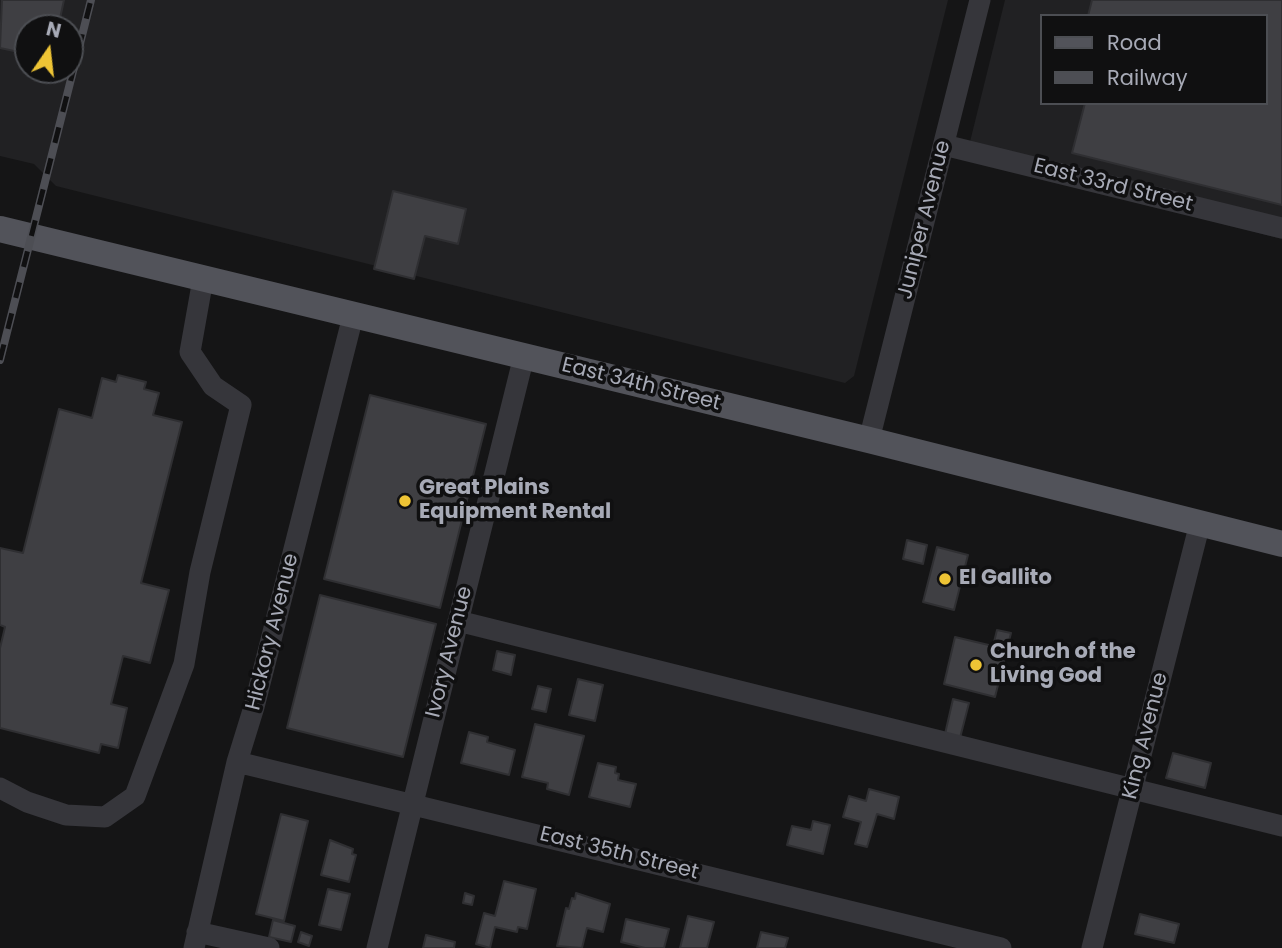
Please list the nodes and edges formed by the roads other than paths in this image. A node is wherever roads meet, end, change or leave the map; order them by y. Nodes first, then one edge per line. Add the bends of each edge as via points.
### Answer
1 (980, 0) edge
2 (944, 145) junction
3 (1282, 228) edge
4 (0, 229) edge
5 (203, 279) junction
6 (352, 316) junction
7 (524, 356) junction
8 (869, 440) junction
9 (1200, 523) junction
10 (1282, 544) edge
11 (458, 621) junction
12 (237, 762) junction
13 (1133, 787) junction
14 (0, 788) edge
15 (412, 803) junction
16 (1282, 826) edge
17 (195, 940) edge
18 (269, 948) edge
19 (377, 948) edge
20 (1001, 948) edge
21 (1092, 948) edge

1 - 2 street, Juniper Avenue
2 - 3 street, East 33rd Street
2 - 8 street, Juniper Avenue
4 - 5 main road, East 34th Street
5 - 6 main road, East 34th Street
5 - 14 street via 190,352 213,386 241,405 200,572 184,664 135,796 105,817 66,815
6 - 7 main road, East 34th Street
6 - 12 street, Hickory Avenue
7 - 8 main road, East 34th Street
7 - 11 street, Ivory Avenue
8 - 9 main road, East 34th Street
9 - 10 main road, East 34th Street
9 - 13 street, King Avenue
11 - 13 street
11 - 15 street, Ivory Avenue
12 - 15 street, East 35th Street
12 - 17 street, Hickory Avenue
13 - 16 street
13 - 21 street, King Avenue
15 - 19 street, Ivory Avenue
15 - 20 street, East 35th Street
17 - 18 street

